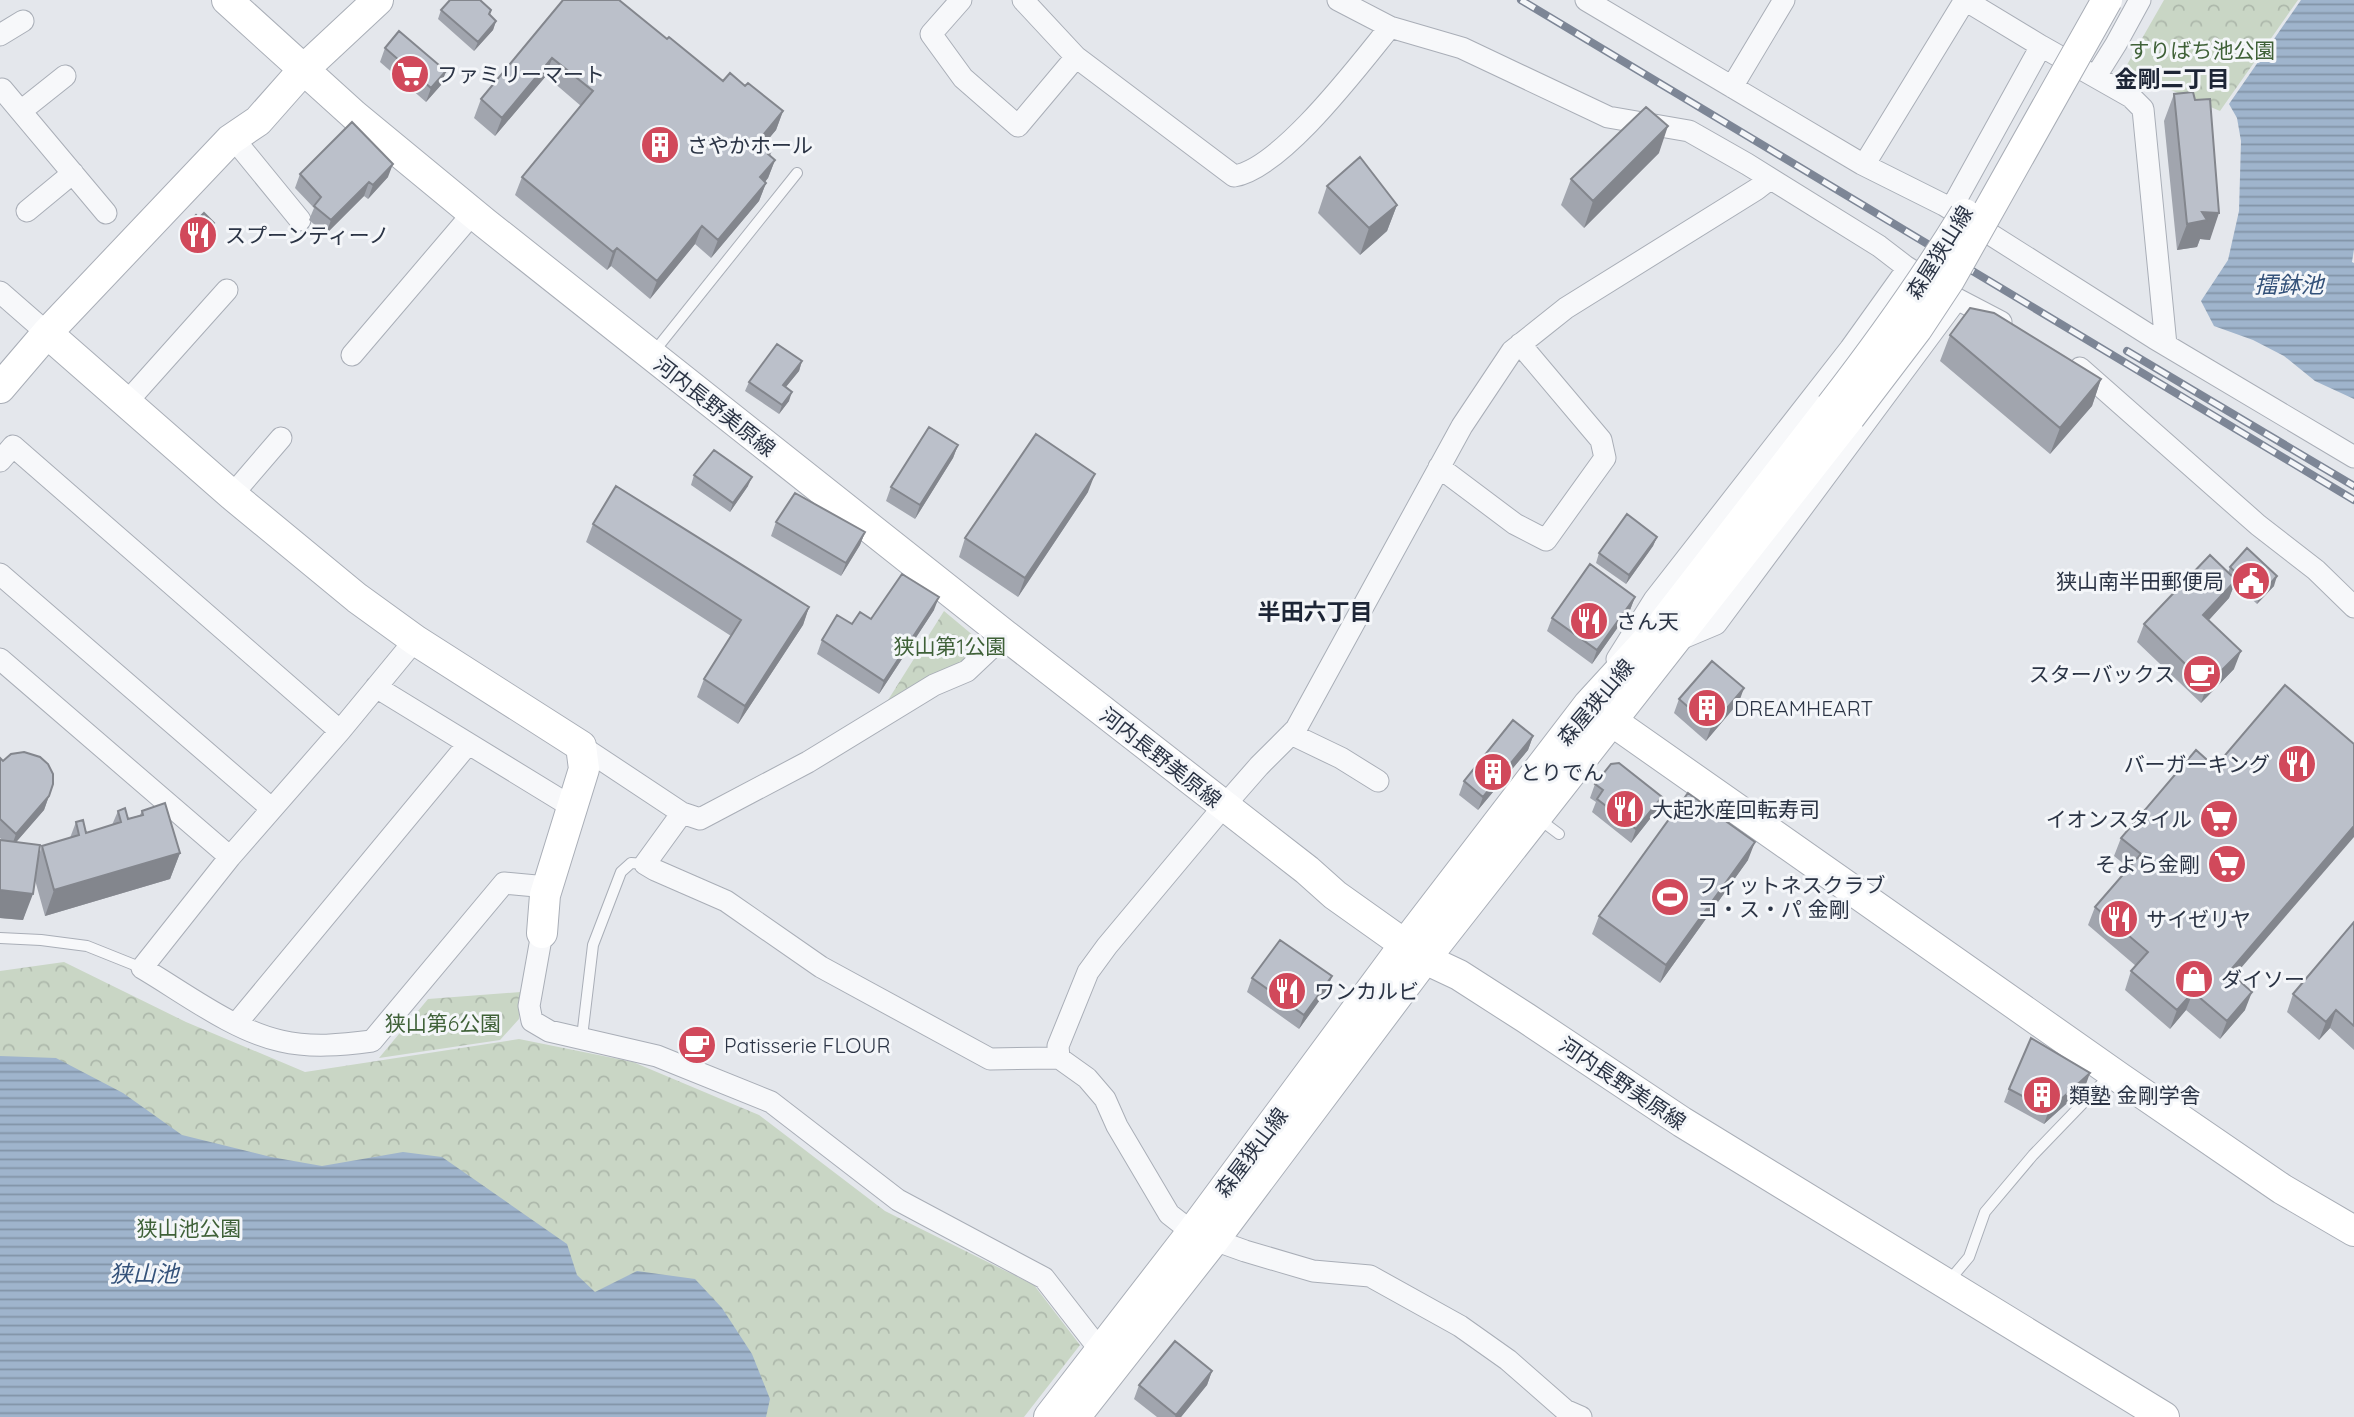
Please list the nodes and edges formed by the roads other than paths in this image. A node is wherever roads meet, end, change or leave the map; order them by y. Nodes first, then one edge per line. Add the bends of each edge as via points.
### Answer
1 (227, 0) edge
2 (378, 0) edge
3 (961, 0) edge
4 (1023, 0) edge
5 (1338, 0) edge
6 (1586, 0) edge
7 (1784, 0) edge
8 (1965, 0) edge
9 (2084, 0) edge
10 (2107, 0) edge
11 (2140, 0) edge
12 (23, 21) dead end
13 (1390, 27) junction
14 (0, 35) edge
15 (2041, 46) junction
16 (1076, 57) junction
17 (2077, 65) junction
18 (304, 69) junction
19 (65, 76) dead end
20 (2096, 76) junction
21 (1732, 87) junction
22 (0, 90) edge
23 (20, 111) junction
24 (233, 138) junction
25 (1864, 165) junction
26 (72, 173) junction
27 (797, 173) dead end
28 (1770, 179) junction
29 (1951, 209) junction
30 (27, 211) dead end
31 (106, 213) dead end
32 (473, 213) junction
33 (300, 220) dead end
34 (1984, 230) junction
35 (1908, 268) junction
36 (227, 290) dead end
37 (0, 292) edge
38 (1957, 299) junction
39 (2018, 331) edge
40 (47, 334) junction
41 (1520, 344) junction
42 (2166, 345) junction
43 (352, 355) dead end
44 (651, 355) junction
45 (2064, 357) edge
46 (0, 388) edge
47 (126, 402) junction
48 (1840, 412) junction
49 (281, 438) dead end
50 (2354, 457) edge
51 (0, 461) edge
52 (1439, 467) junction
53 (232, 495) junction
54 (0, 574) edge
55 (2354, 607) edge
56 (1005, 635) junction
57 (415, 640) junction
58 (1676, 641) junction
59 (0, 659) edge
60 (376, 687) junction
61 (1589, 704) junction
62 (1613, 722) junction
63 (340, 731) junction
64 (1291, 734) junction
65 (468, 744) junction
66 (581, 746) junction
67 (1378, 781) dead end
68 (1224, 806) junction
69 (572, 807) junction
70 (272, 809) junction
71 (682, 813) junction
72 (230, 857) junction
73 (645, 863) junction
74 (547, 887) junction
75 (542, 933) joint
76 (0, 938) edge
77 (1415, 952) junction
78 (142, 968) junction
79 (236, 1024) junction
80 (582, 1037) junction
81 (1059, 1058) junction
82 (2112, 1073) junction
83 (2354, 1231) edge
84 (1203, 1236) junction
85 (1946, 1284) junction
86 (1100, 1350) junction
87 (1577, 1416) edge
88 (1049, 1417) edge
89 (1075, 1417) edge
90 (2164, 1417) edge

1 - 18 main road, 河内長野美原線
2 - 18 main road
3 - 16 street via 931,34 963,78 1017,126
4 - 16 street
5 - 13 street
6 - 21 street
7 - 21 street
8 - 15 street
8 - 25 street
9 - 48 main road, 森屋狭山線, bridge via 1965,214 1865,362
10 - 48 main road, 森屋狭山線, bridge via 1950,279 1917,329
11 - 20 street
12 - 14 street
13 - 16 street via 1291,142 1247,174 1234,176
13 - 28 street via 1462,48 1608,117 1689,131
15 - 17 street
15 - 29 street
17 - 20 street
17 - 34 street
18 - 24 main road via 258,121
18 - 32 main road, 河内長野美原線
19 - 23 street
20 - 42 street via 2143,109
21 - 25 street
22 - 23 street
23 - 26 street
24 - 33 street
24 - 40 main road
25 - 29 street
26 - 30 street
26 - 31 street
27 - 44 lane
28 - 35 street
28 - 41 street via 1566,307
29 - 34 street
32 - 43 street
32 - 44 main road, 河内長野美原線
34 - 42 street
35 - 38 street
35 - 61 street via 1654,600
36 - 47 street
37 - 40 street
38 - 39 street
38 - 58 street via 1716,624
40 - 46 main road
40 - 47 main road
41 - 52 street via 1486,388
41 - 52 street via 1601,440 1605,458 1546,540 1515,524
42 - 50 street
44 - 56 main road, 河内長野美原線
45 - 55 street
47 - 53 main road
48 - 58 main road, 森屋狭山線
48 - 61 main road, 森屋狭山線
49 - 53 street
51 - 63 street via 13,446
52 - 64 street
53 - 57 main road
54 - 70 street
56 - 68 main road, 河内長野美原線
56 - 71 street via 967,671 934,685 808,762 700,820
57 - 60 street
57 - 66 main road
58 - 62 main road, 森屋狭山線
59 - 72 street
60 - 63 street
60 - 65 street
61 - 62 main road
61 - 77 main road, 森屋狭山線
62 - 77 main road, 森屋狭山線 via 1548,826
62 - 82 main road
63 - 70 street
64 - 67 street
64 - 68 street
65 - 69 street
65 - 79 street
66 - 69 main road via 584,769
66 - 71 street
68 - 77 main road, 河内長野美原線
68 - 81 street via 1088,972 1058,1046
69 - 74 main road
70 - 72 street
71 - 73 street
72 - 78 street
73 - 80 lane via 631,863 621,872 599,927
73 - 81 street via 726,901 821,967 990,1059
74 - 75 main road
74 - 79 street via 504,883 372,1041 338,1046 281,1041
75 - 80 street via 529,1006 532,1021 550,1031
76 - 78 lane via 87,946
77 - 84 main road, 森屋狭山線
77 - 85 main road, 河内長野美原線 via 1470,982 1682,1122
78 - 79 street
80 - 86 street via 657,1056 772,1102 898,1200 1044,1278
81 - 84 street via 1087,1078 1105,1099 1169,1214
82 - 83 main road via 2282,1189
82 - 85 lane via 1985,1212 1969,1257
84 - 86 main road, 森屋狭山線
84 - 87 street via 1313,1271 1370,1276 1460,1326
84 - 89 main road, 森屋狭山線
85 - 90 main road, 河内長野美原線
86 - 88 main road, 森屋狭山線

